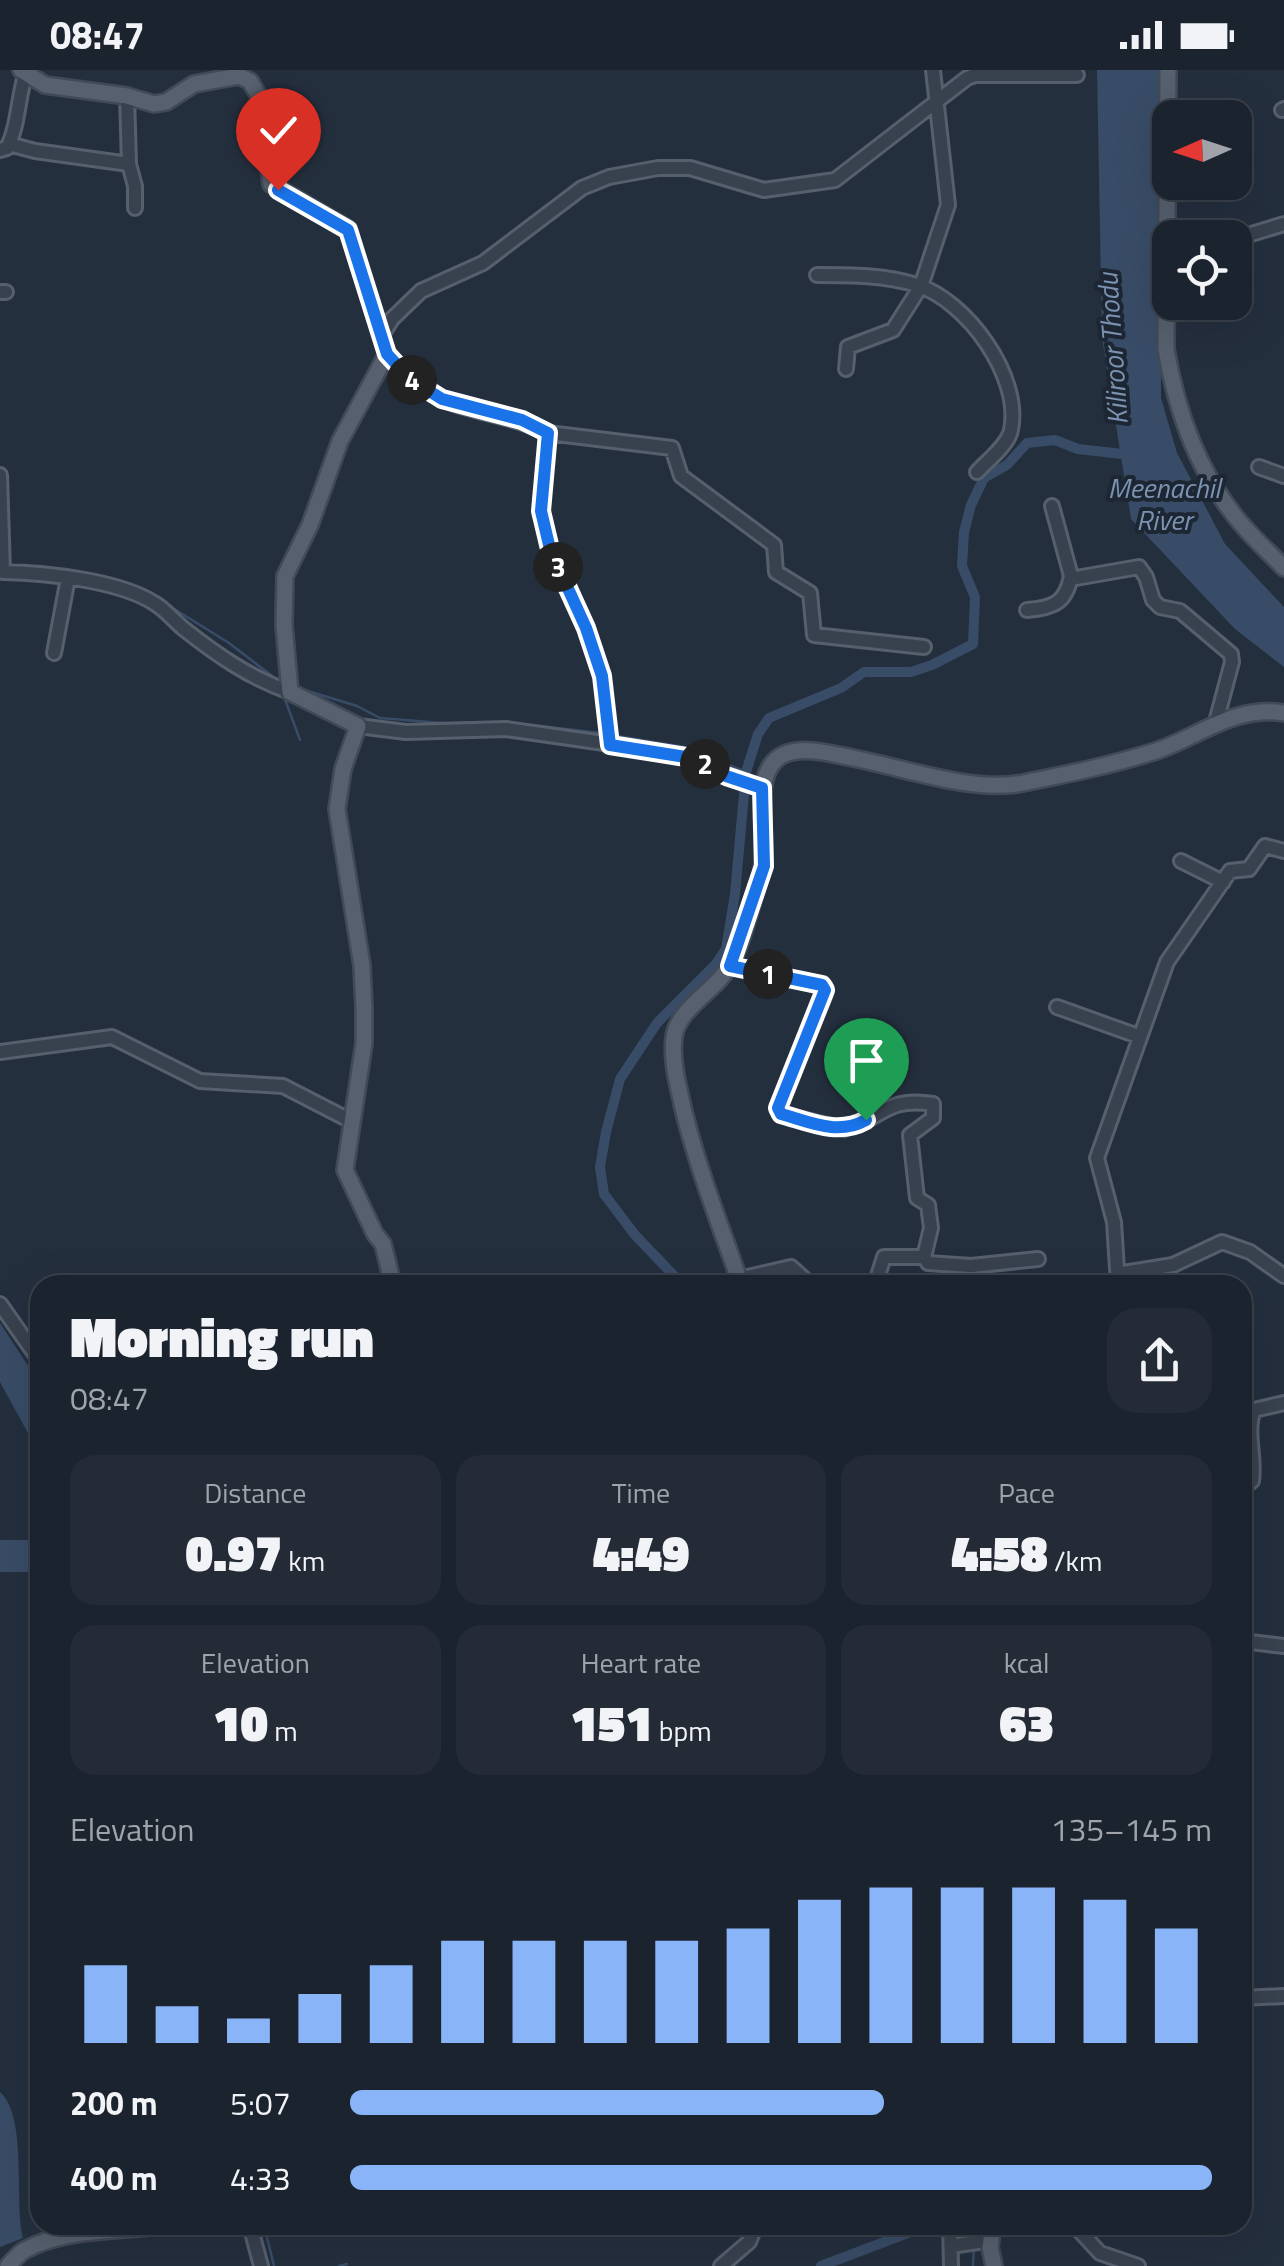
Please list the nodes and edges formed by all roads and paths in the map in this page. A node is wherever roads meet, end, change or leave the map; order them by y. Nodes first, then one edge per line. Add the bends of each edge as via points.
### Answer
1 (934, 70) edge
2 (1168, 70) edge
3 (23, 73) edge
4 (1077, 75) dead end
5 (128, 96) junction
6 (939, 98) junction
7 (4, 147) edge
8 (129, 164) junction
9 (134, 208) dead end
10 (1168, 220) edge
11 (1284, 224) edge
12 (1252, 233) edge
13 (818, 275) dead end
14 (921, 286) junction
15 (1167, 320) edge
16 (382, 335) junction
17 (387, 354) junction
18 (846, 369) dead end
19 (548, 433) junction
20 (1259, 467) dead end
21 (978, 472) dead end
22 (0, 475) edge
23 (1284, 476) edge
24 (1052, 506) dead end
25 (1284, 568) edge
26 (1, 572) edge
27 (1071, 576) junction
28 (68, 578) junction
29 (1027, 610) dead end
30 (924, 647) dead end
31 (54, 653) dead end
32 (287, 688) junction
33 (1284, 713) edge
34 (1216, 722) junction
35 (358, 726) junction
36 (610, 745) junction
37 (757, 786) junction
38 (1284, 851) edge
39 (1181, 861) dead end
40 (1223, 882) junction
41 (730, 966) junction
42 (1057, 1007) dead end
43 (1138, 1036) junction
44 (0, 1052) edge
45 (351, 1121) junction
46 (924, 1257) junction
47 (1038, 1260) dead end
48 (391, 1275) edge
49 (737, 1275) edge
50 (762, 1275) edge
51 (800, 1275) edge
52 (877, 1275) edge
53 (1117, 1275) edge
54 (1134, 1275) edge
55 (1284, 1276) edge
56 (0, 1304) edge
57 (30, 1347) edge
58 (1284, 1404) edge
59 (1252, 1414) edge
60 (1252, 1437) edge
61 (1252, 1482) edge
62 (1252, 1642) edge
63 (1284, 1646) edge
64 (1284, 1996) edge
65 (1252, 1998) edge
66 (76, 2235) edge
67 (253, 2235) edge
68 (751, 2235) edge
69 (950, 2235) edge
70 (983, 2235) edge
71 (992, 2235) edge
72 (1083, 2235) edge
73 (951, 2246) junction
74 (8, 2266) edge
75 (261, 2266) edge
76 (721, 2266) edge
77 (951, 2266) edge
78 (994, 2266) edge
79 (1138, 2266) edge

1 - 6 street
2 - 10 main road
3 - 5 main road via 45,85
3 - 7 street
4 - 6 street via 975,75
5 - 8 street
5 - 16 main road via 154,104 194,84 239,76 250,81 260,98 271,184 348,230
6 - 14 street via 948,205
6 - 16 street via 834,180 764,190 690,168 658,168 582,188 483,263 422,291
7 - 8 street
8 - 9 street
11 - 12 street
13 - 14 street via 870,275
14 - 18 street via 893,330 848,346
14 - 21 street via 967,317 990,347 1013,403 1010,435
15 - 25 main road via 1166,350 1188,438 1242,525
16 - 17 main road
17 - 19 street via 442,399
17 - 32 main road via 340,441 285,576
19 - 30 street via 672,448 681,476 774,545 776,572 810,593 814,635
19 - 36 street via 541,511 602,676
20 - 23 street
22 - 26 street
24 - 27 street
26 - 28 street
27 - 29 street via 1060,602
27 - 34 street via 1139,566 1160,607 1180,611 1231,654
28 - 31 street
28 - 32 street via 156,604 215,654
32 - 35 main road
33 - 34 main road
34 - 37 main road via 1161,749 1008,786 806,751 785,754
35 - 36 street via 406,732 506,729
35 - 45 main road via 337,809 362,966 364,1042
36 - 37 street via 692,758
37 - 41 main road via 764,866
38 - 40 street via 1265,846 1249,869 1230,870
39 - 40 street
40 - 43 street via 1167,962
41 - 46 street via 824,986 781,1114 844,1129 891,1104 932,1104 933,1118 910,1135 917,1198 928,1205
41 - 49 main road via 686,1013 674,1048 698,1166
42 - 43 street
43 - 53 street via 1097,1158 1114,1222
44 - 45 street via 112,1036 200,1080 283,1086
45 - 48 main road via 345,1170 383,1244
46 - 47 street via 936,1266
46 - 52 street via 884,1257
50 - 51 street via 790,1266
54 - 55 street via 1222,1242
56 - 57 street
58 - 59 street
60 - 61 street
62 - 63 street
64 - 65 street
66 - 74 main road via 24,2250
67 - 75 street
68 - 76 street
69 - 73 street
70 - 73 street
71 - 78 main road
72 - 79 street via 1100,2253
73 - 77 street

